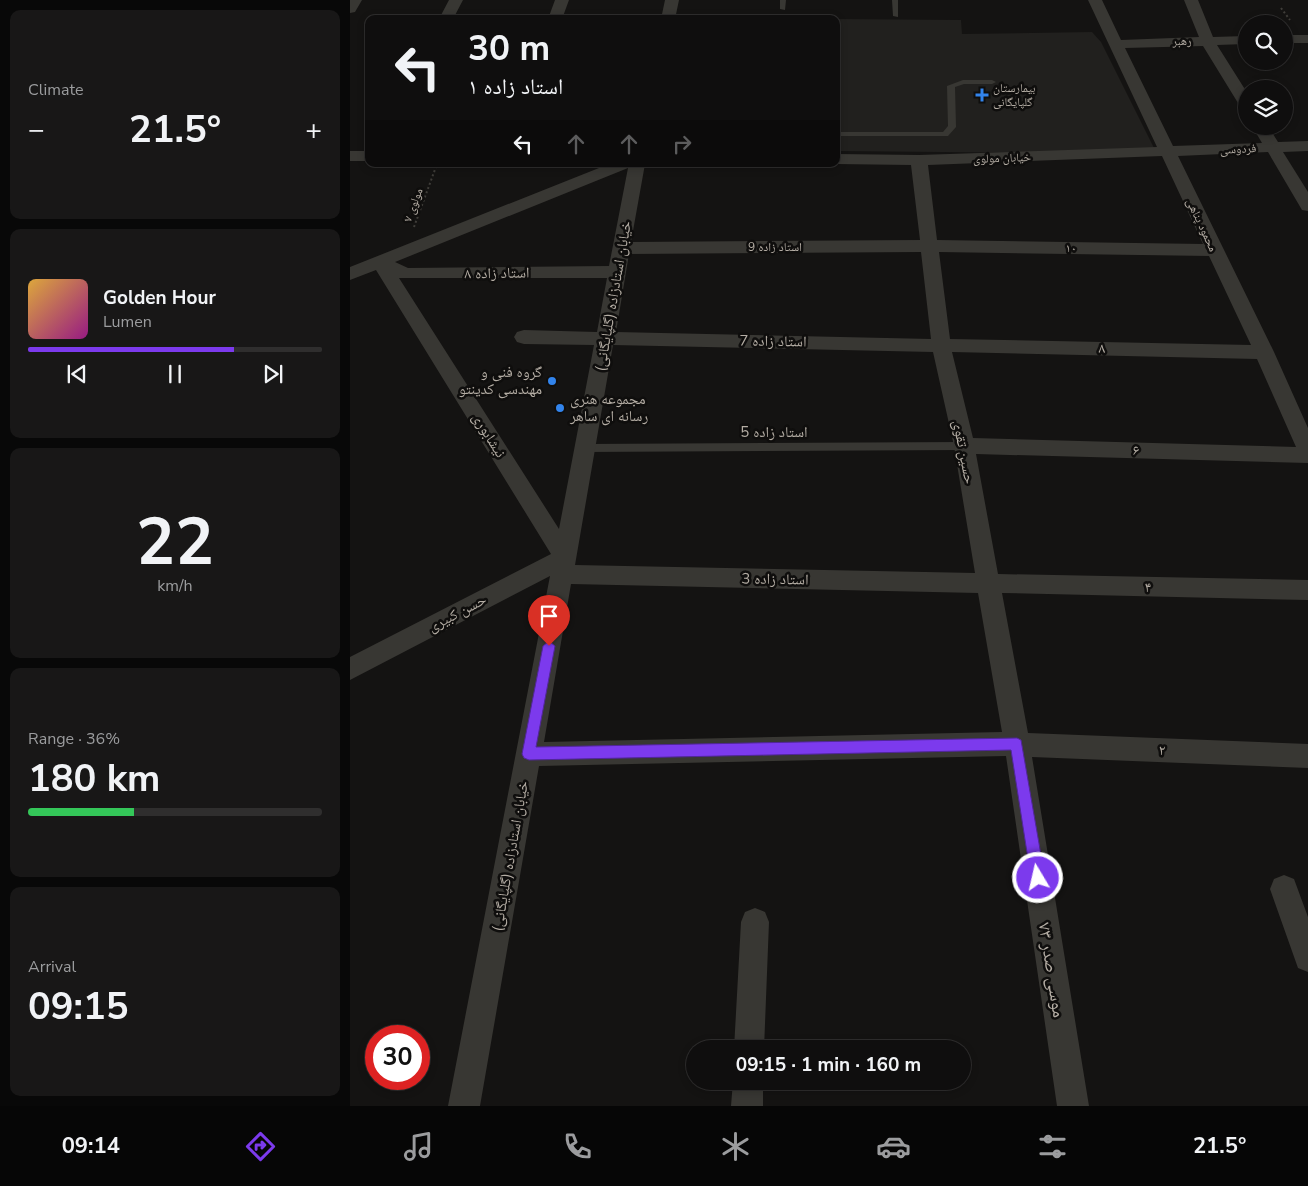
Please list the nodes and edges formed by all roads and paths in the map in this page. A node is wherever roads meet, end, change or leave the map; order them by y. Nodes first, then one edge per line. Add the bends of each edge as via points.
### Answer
1 (355, 0) edge
2 (456, 0) edge
3 (562, 0) edge
4 (672, 0) edge
5 (783, 0) edge
6 (895, 0) edge
7 (1095, 0) edge
8 (1191, 0) edge
9 (350, 9) edge
10 (783, 9) dead end
11 (448, 15) edge
12 (556, 15) edge
13 (669, 15) edge
14 (896, 16) dead end
15 (1308, 38) edge
16 (1293, 39) edge
17 (1207, 40) junction
18 (1238, 40) edge
19 (1117, 44) junction
20 (992, 82) dead end
21 (1238, 91) edge
22 (840, 134) edge
23 (1266, 135) edge
24 (1308, 146) edge
25 (1274, 148) junction
26 (1168, 153) junction
27 (350, 156) edge
28 (365, 156) edge
29 (840, 159) edge
30 (919, 160) junction
31 (436, 167) edge
32 (616, 167) edge
33 (636, 167) edge
34 (1308, 206) edge
35 (929, 246) junction
36 (622, 248) junction
37 (1213, 250) junction
38 (405, 253) junction
39 (380, 262) junction
40 (617, 272) junction
41 (350, 274) edge
42 (524, 337) dead end
43 (605, 338) junction
44 (941, 345) junction
45 (1264, 352) junction
46 (964, 446) junction
47 (585, 448) junction
48 (1308, 453) edge
49 (563, 566) junction
50 (989, 584) junction
51 (1308, 590) edge
52 (350, 669) edge
53 (1017, 744) junction
54 (529, 754) junction
55 (1308, 756) edge
56 (1284, 890) dead end
57 (755, 922) dead end
58 (1308, 958) edge
59 (749, 1040) edge
60 (748, 1090) edge
61 (464, 1106) edge
62 (747, 1106) edge
63 (1073, 1106) edge

1 - 9 street
2 - 11 street
3 - 12 street
4 - 13 street
5 - 10 lane
6 - 14 lane
7 - 19 street, محمود پناهی
8 - 17 street
15 - 16 street
17 - 18 street, رهبر
17 - 19 street, رهبر
17 - 21 street
19 - 26 street, محمود پناهی
20 - 22 lane via 963,82 951,86 952,127 945,134
23 - 25 street
24 - 25 street, فردوسی
25 - 26 street, فردوسی
25 - 34 street
26 - 30 street, خیابان مولوی
26 - 37 street, محمود پناهی
27 - 28 street
29 - 30 street, خیابان مولوی
30 - 35 street, حسین تقوی
31 - 38 path, مولوی ۷
32 - 38 street
33 - 36 street, خیابان استادزاده (گلپایگانی)
35 - 36 street, استاد زاده 9
35 - 37 street, ۱۰
35 - 44 street, حسین تقوی
36 - 40 street, خیابان استادزاده (گلپایگانی)
37 - 45 street, محمود پناهی
38 - 39 street
39 - 40 street, استاد زاده ۸ via 405,274
39 - 41 street
39 - 49 street, نیشابوری
40 - 43 street, خیابان استادزاده (گلپایگانی)
42 - 43 street, استاد زاده 7
43 - 44 street, استاد زاده 7
43 - 47 street, خیابان استادزاده (گلپایگانی)
44 - 45 street, ۸
44 - 46 street, حسین تقوی
45 - 48 street, محمود پناهی
46 - 47 lane, استاد زاده 5
46 - 48 street, ۶
46 - 50 street, حسین تقوی
47 - 49 street, خیابان استادزاده (گلپایگانی)
49 - 50 street, استاد زاده 3
49 - 52 street, حسن کبیری
49 - 54 street, خیابان استادزاده (گلپایگانی)
50 - 51 street, ۴
50 - 53 street, حسین تقوی
53 - 54 street, ۲
53 - 55 street, ۲
53 - 63 street, موسی صدر ۷۳
54 - 61 street, خیابان استادزاده (گلپایگانی)
56 - 58 street
57 - 59 street
60 - 62 street

